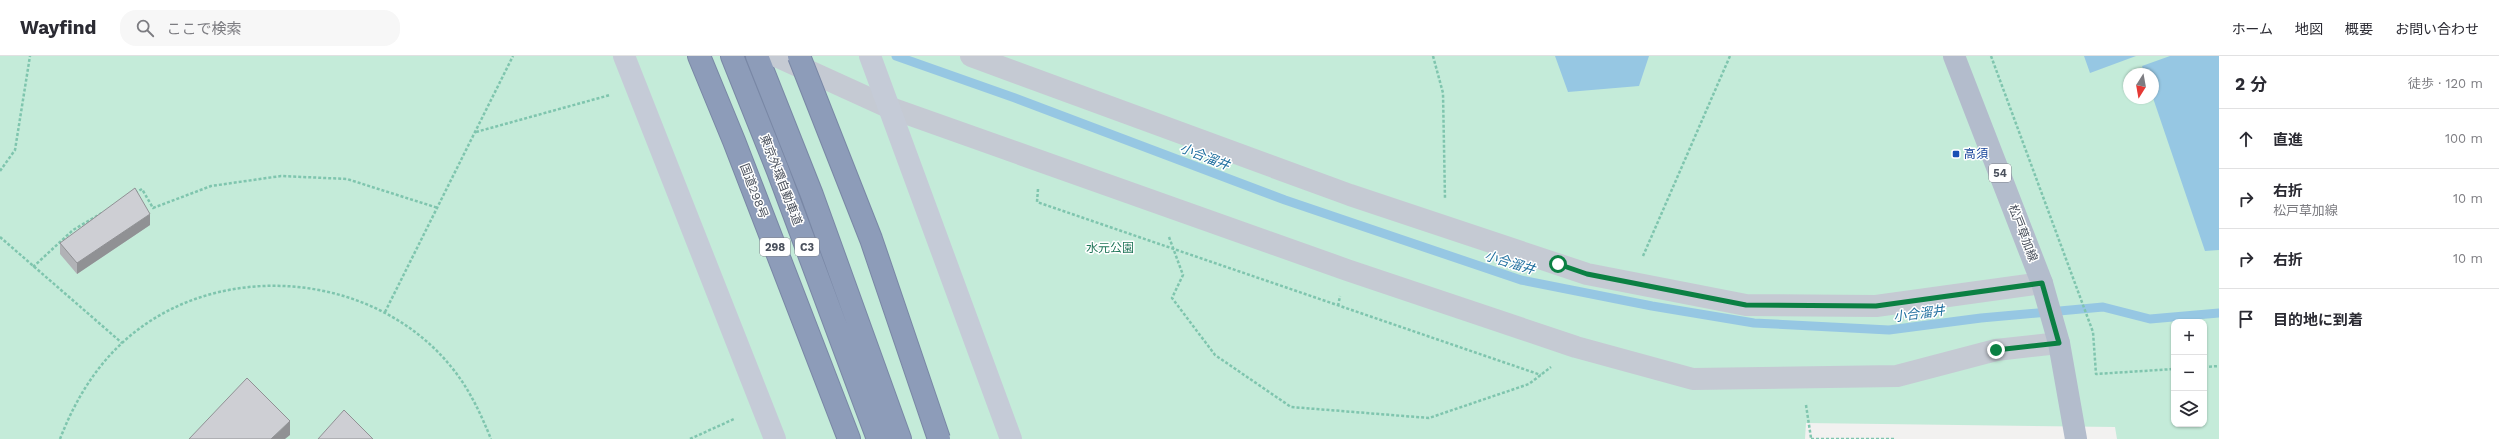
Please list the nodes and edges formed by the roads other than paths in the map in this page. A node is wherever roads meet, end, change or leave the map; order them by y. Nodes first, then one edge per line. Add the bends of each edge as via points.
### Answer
1 (624, 56) edge
2 (699, 56) edge
3 (732, 56) edge
4 (757, 56) edge
5 (776, 56) edge
6 (800, 56) edge
7 (972, 56) edge
8 (1954, 56) edge
9 (872, 62) edge
10 (888, 108) junction
11 (2043, 287) junction
12 (2058, 338) junction
13 (775, 439) edge
14 (849, 439) edge
15 (878, 439) edge
16 (900, 439) edge
17 (939, 439) edge
18 (1011, 439) edge
19 (2076, 439) edge

1 - 13 street
2 - 14 highway, 国道298号 / 298
3 - 15 highway, 東京外環自動車道 / C3 via 778,171
4 - 16 highway, 東京外環自動車道 / C3 via 812,195
5 - 10 street
6 - 17 highway, bridge via 870,239
7 - 11 street via 1350,195 1587,274 1746,305 1876,306
8 - 11 main road, 松戸草加線 / 54
9 - 10 street
10 - 12 street via 1347,270 1576,347 1693,379 1897,376 1996,350
10 - 18 street
11 - 12 main road, 松戸草加線 / 54
12 - 19 main road, 松戸草加線 / 54

